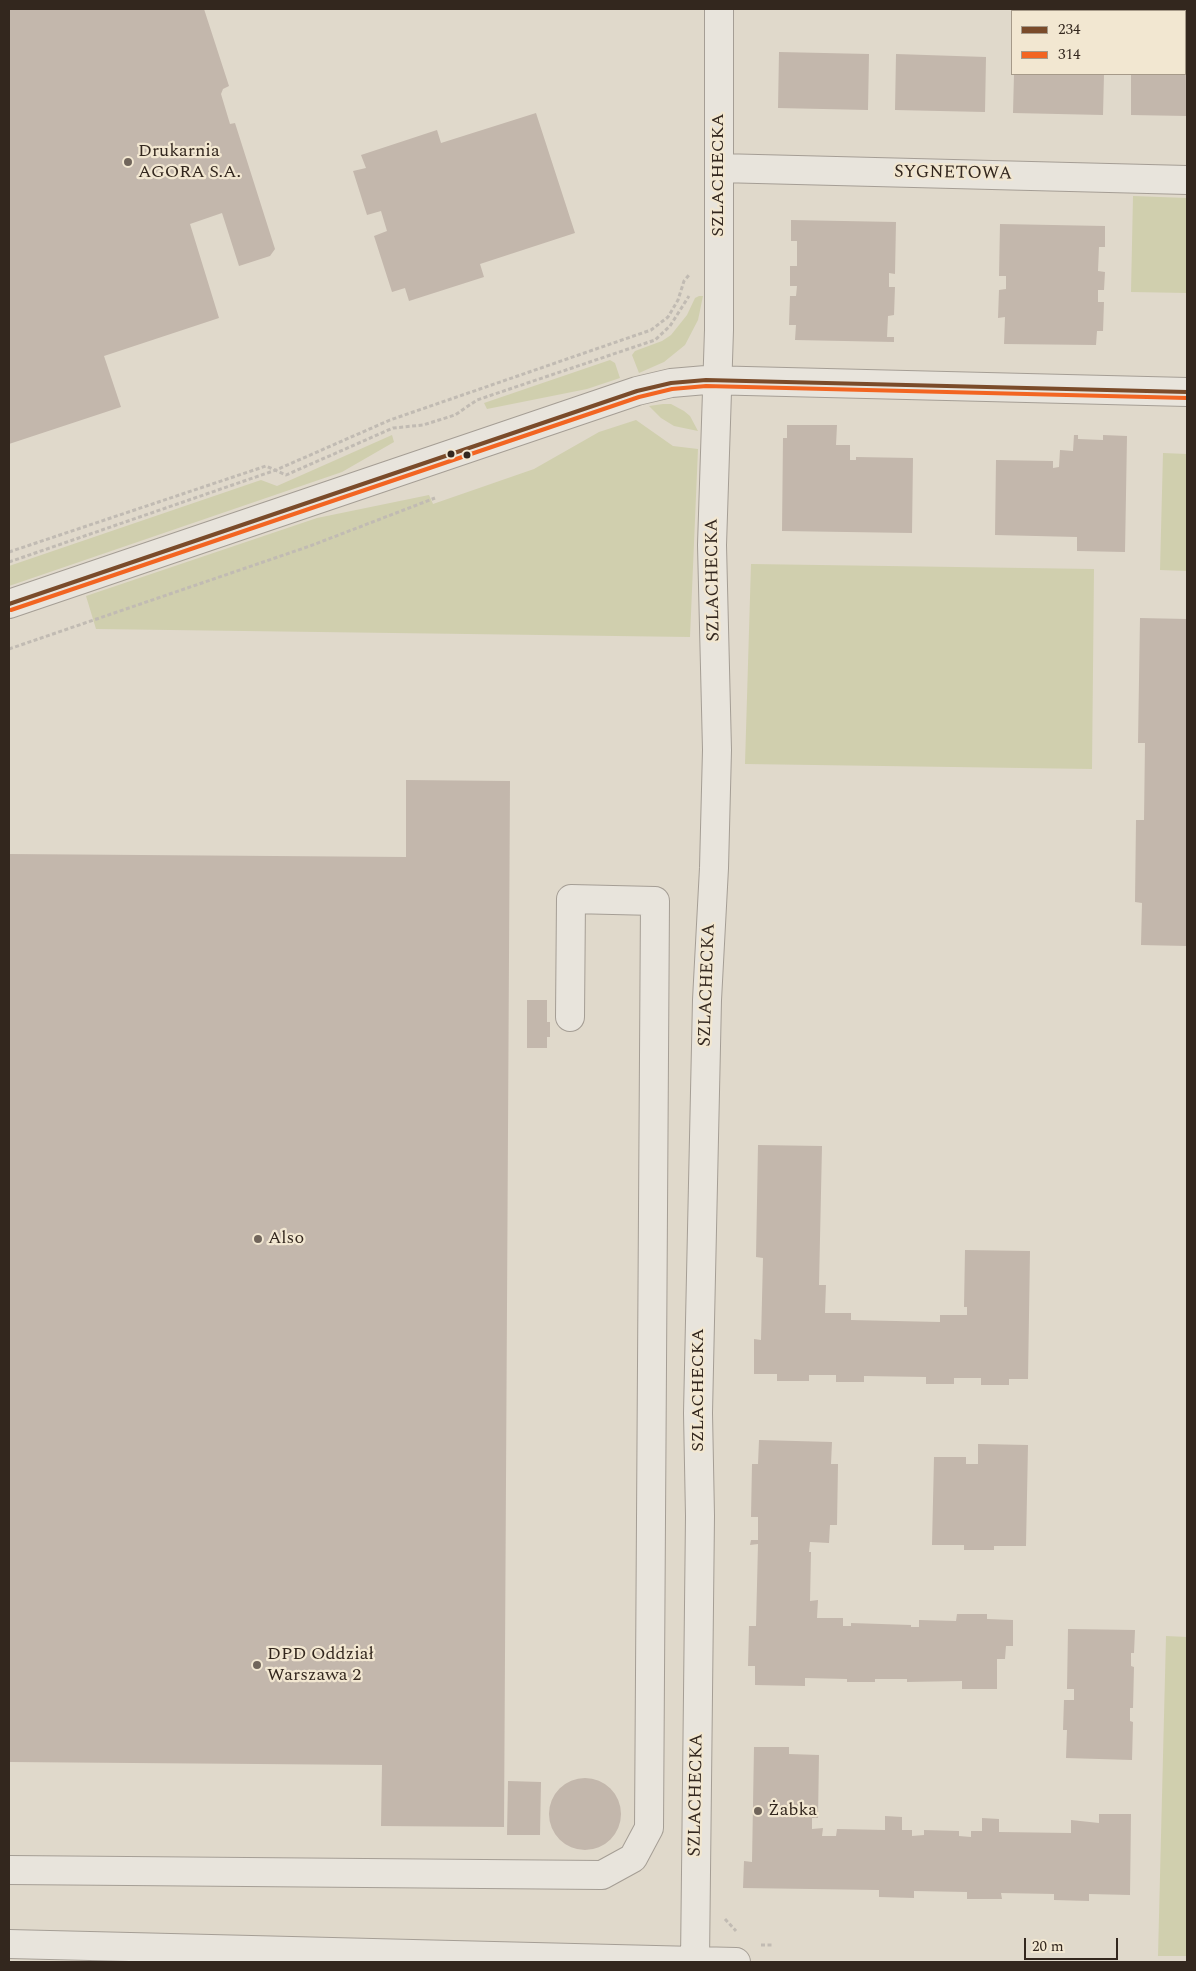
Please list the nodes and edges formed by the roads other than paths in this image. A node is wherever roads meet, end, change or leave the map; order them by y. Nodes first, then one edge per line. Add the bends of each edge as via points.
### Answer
1 (720, 9) edge
2 (719, 168) junction
3 (1187, 180) edge
4 (716, 380) junction
5 (1187, 392) edge
6 (9, 604) edge
7 (570, 1017) dead end
8 (9, 1870) edge
9 (9, 1944) edge
10 (695, 1961) junction
11 (736, 1962) edge

1 - 2 street, SZLACHECKA
2 - 3 street, SYGNETOWA
2 - 4 street, SZLACHECKA
4 - 5 street
4 - 6 street via 680,381 645,389
4 - 10 street, SZLACHECKA via 712,545 717,750 707,1000 698,1413 700,1516
7 - 8 street via 571,898 655,901 649,1828 633,1858 602,1875
9 - 10 street
10 - 11 street

